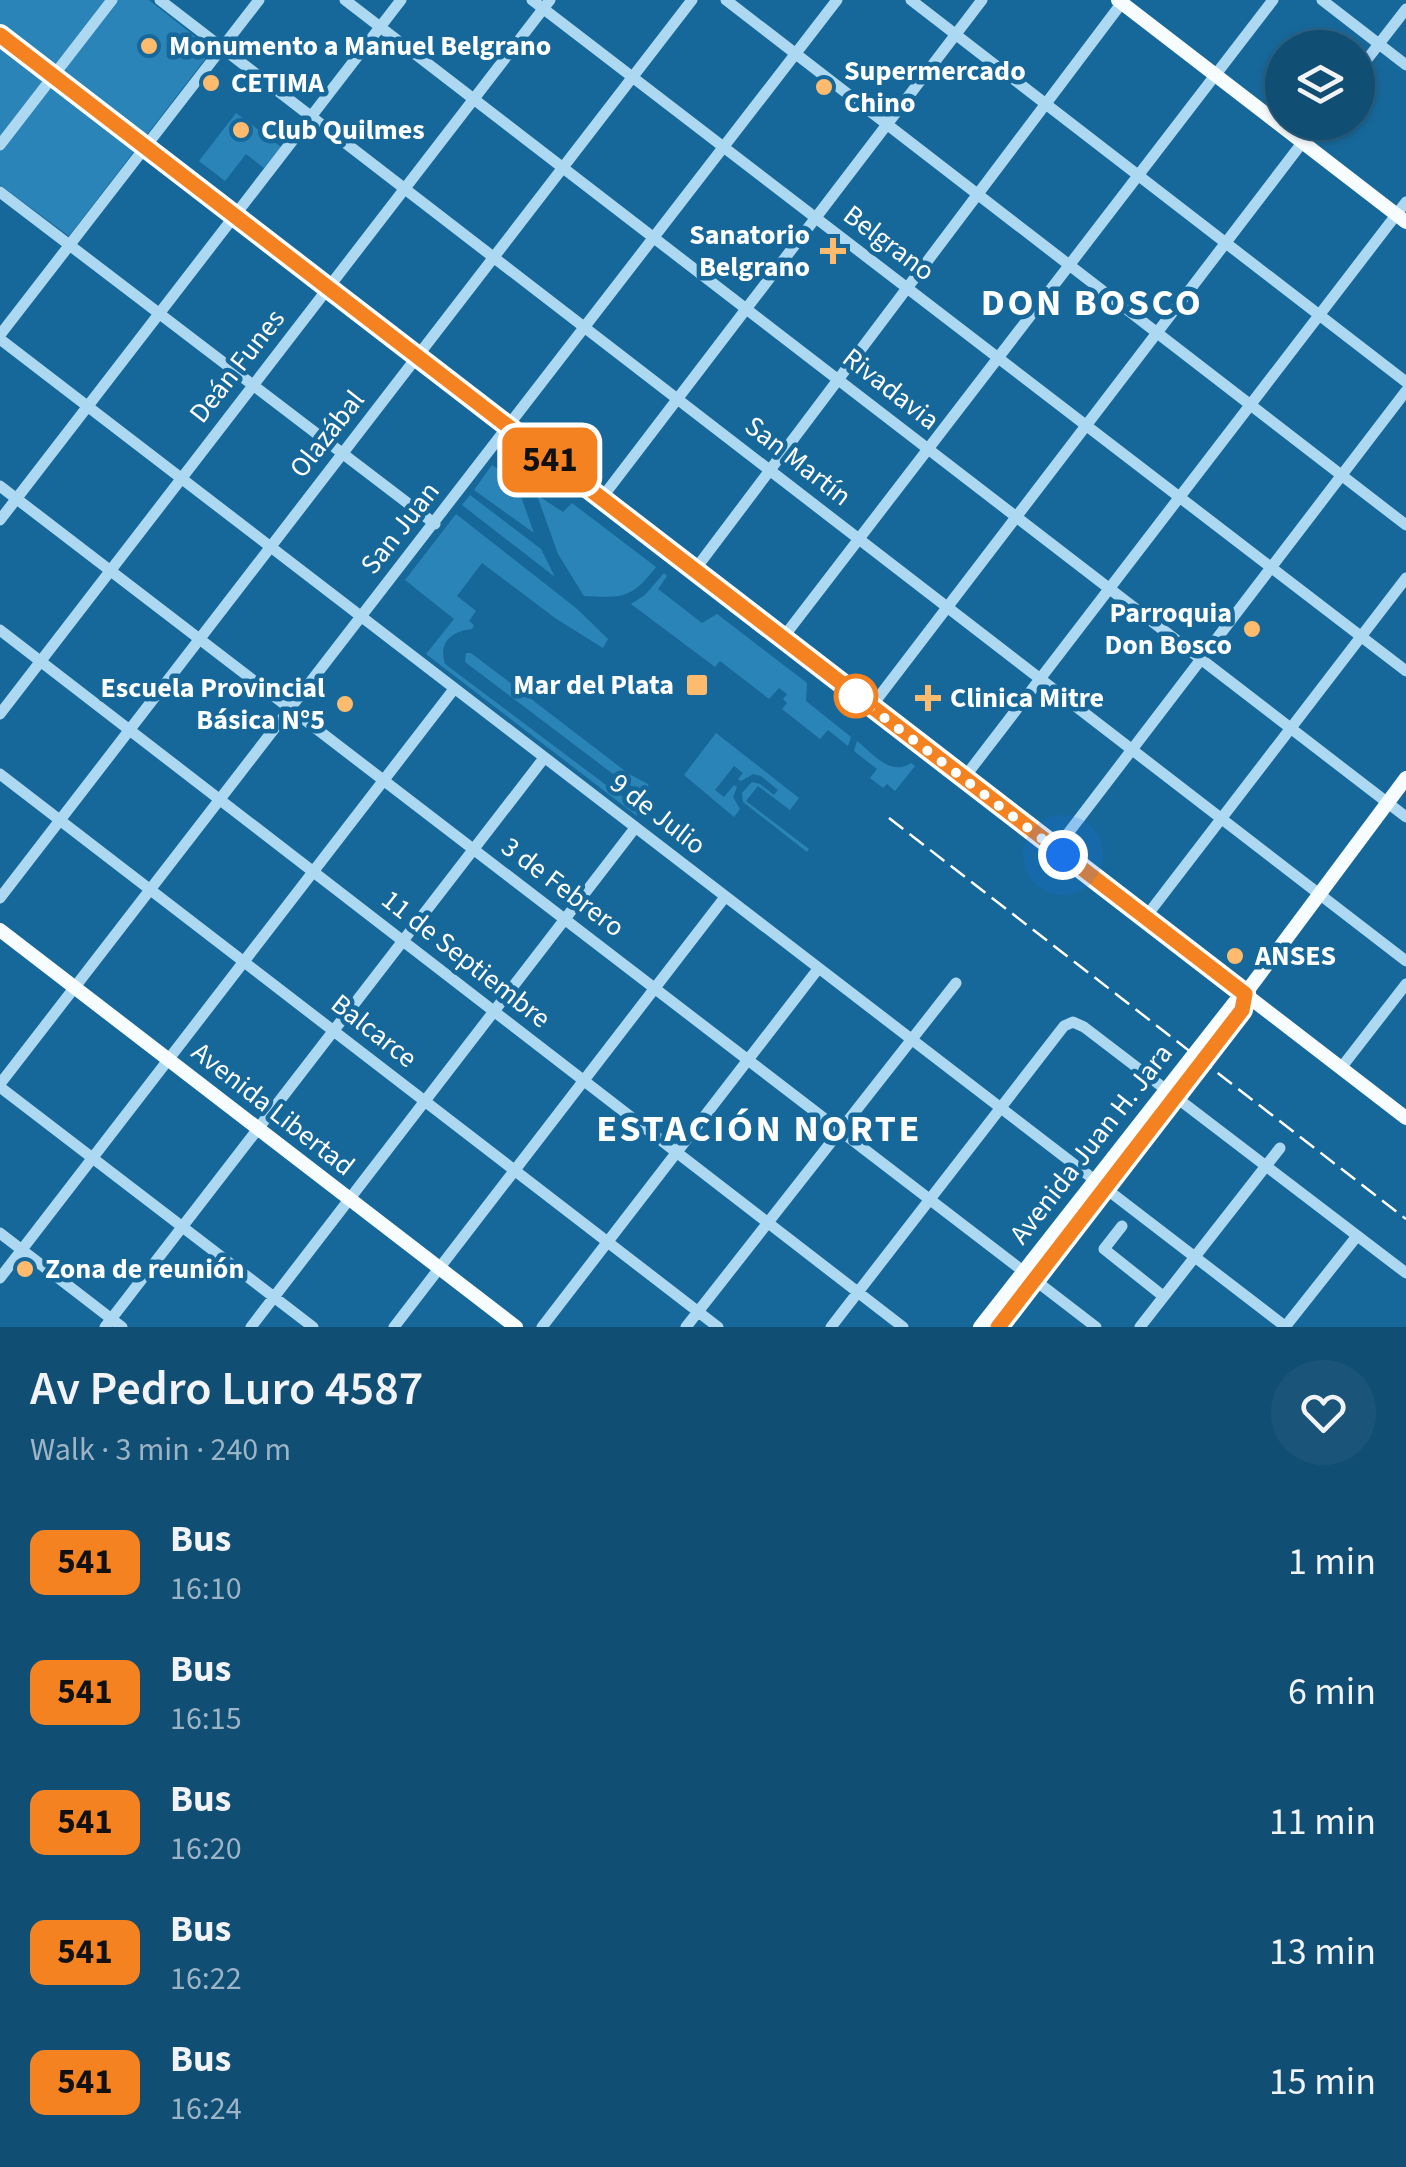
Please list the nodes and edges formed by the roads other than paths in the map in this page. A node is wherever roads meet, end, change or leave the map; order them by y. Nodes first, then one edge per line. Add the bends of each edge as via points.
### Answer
1 (112, 0) edge
2 (160, 0) edge
3 (259, 0) edge
4 (346, 0) edge
5 (402, 0) edge
6 (532, 0) edge
7 (692, 0) edge
8 (726, 0) edge
9 (837, 0) edge
10 (910, 0) edge
11 (982, 0) edge
12 (1273, 0) edge
13 (1322, 0) edge
14 (1122, 1) edge
15 (546, 4) edge
16 (1406, 8) edge
17 (381, 27) junction
18 (0, 35) edge
19 (956, 35) junction
20 (1379, 44) junction
21 (222, 48) junction
22 (1375, 49) edge
23 (796, 54) junction
24 (1406, 64) edge
25 (1215, 75) junction
26 (53, 76) junction
27 (632, 77) junction
28 (474, 99) junction
29 (1046, 104) junction
30 (312, 117) junction
31 (886, 124) junction
32 (1303, 142) junction
33 (0, 145) edge
34 (146, 147) junction
35 (724, 147) junction
36 (563, 168) junction
37 (1138, 176) junction
38 (405, 189) junction
39 (0, 192) edge
40 (978, 194) junction
41 (1403, 213) edge
42 (236, 217) junction
43 (814, 217) junction
44 (654, 238) junction
45 (1226, 243) junction
46 (70, 245) junction
47 (494, 258) junction
48 (1069, 265) junction
49 (328, 288) junction
50 (907, 288) junction
51 (745, 308) junction
52 (159, 313) junction
53 (1320, 315) junction
54 (586, 328) junction
55 (1156, 332) junction
56 (0, 337) edge
57 (418, 358) junction
58 (998, 358) junction
59 (838, 379) junction
60 (1406, 382) edge
61 (254, 385) junction
62 (1406, 391) edge
63 (676, 398) junction
64 (1250, 405) junction
65 (88, 406) junction
66 (1085, 425) junction
67 (509, 428) junction
68 (928, 448) junction
69 (343, 453) junction
70 (769, 470) junction
71 (1342, 475) junction
72 (181, 479) junction
73 (0, 486) edge
74 (1180, 497) junction
75 (16, 498) junction
76 (601, 500) junction
77 (1015, 516) junction
78 (0, 520) edge
79 (435, 524) junction
80 (1406, 525) edge
81 (858, 538) junction
82 (270, 547) junction
83 (1271, 568) junction
84 (110, 571) junction
85 (694, 571) junction
86 (1406, 578) edge
87 (1110, 588) junction
88 (946, 606) junction
89 (362, 618) junction
90 (0, 630) edge
91 (1361, 637) junction
92 (782, 638) junction
93 (199, 640) junction
94 (1201, 659) junction
95 (41, 661) junction
96 (1406, 671) edge
97 (1040, 679) junction
98 (454, 689) junction
99 (870, 707) junction
100 (289, 709) junction
101 (0, 714) edge
102 (1291, 728) junction
103 (129, 730) junction
104 (1132, 750) junction
105 (544, 758) junction
106 (0, 774) edge
107 (964, 778) junction
108 (1406, 778) edge
109 (384, 782) junction
110 (219, 800) junction
111 (1387, 802) junction
112 (1406, 818) edge
113 (1222, 819) junction
114 (60, 820) junction
115 (636, 828) junction
116 (474, 850) junction
117 (1056, 850) junction
118 (314, 873) junction
119 (150, 889) junction
120 (1318, 893) junction
121 (724, 897) junction
122 (0, 898) edge
123 (1145, 918) junction
124 (564, 920) junction
125 (0, 930) edge
126 (403, 942) junction
127 (1406, 961) edge
128 (244, 962) junction
129 (818, 969) junction
130 (956, 983) dead end
131 (1406, 984) edge
132 (74, 987) junction
133 (654, 989) junction
134 (1245, 994) junction
135 (494, 1012) junction
136 (334, 1031) junction
137 (911, 1040) junction
138 (169, 1060) junction
139 (748, 1061) junction
140 (1342, 1068) junction
141 (583, 1081) junction
142 (0, 1085) edge
143 (1171, 1093) junction
144 (425, 1101) junction
145 (1000, 1108) junction
146 (1406, 1118) edge
147 (258, 1128) junction
148 (839, 1130) junction
149 (1280, 1148) dead end
150 (677, 1153) junction
151 (93, 1158) junction
152 (1266, 1166) junction
153 (514, 1170) junction
154 (1100, 1184) junction
155 (350, 1199) junction
156 (929, 1199) junction
157 (768, 1223) junction
158 (1122, 1226) dead end
159 (182, 1227) junction
160 (0, 1232) edge
161 (1357, 1236) junction
162 (608, 1242) junction
163 (22, 1250) junction
164 (1194, 1256) junction
165 (439, 1268) junction
166 (1406, 1273) edge
167 (1029, 1275) junction
168 (0, 1278) edge
169 (858, 1293) junction
170 (1164, 1296) junction
171 (274, 1297) junction
172 (698, 1312) junction
173 (113, 1324) edge
174 (251, 1327) edge
175 (313, 1327) edge
176 (394, 1327) edge
177 (516, 1327) edge
178 (542, 1327) edge
179 (686, 1327) edge
180 (718, 1327) edge
181 (831, 1327) edge
182 (903, 1327) edge
183 (980, 1327) edge
184 (998, 1327) edge
185 (1096, 1327) edge
186 (1140, 1327) edge
187 (1285, 1327) edge

1 - 26 street
2 - 21 street, San Martín
3 - 21 street
4 - 17 street, Rivadavia
5 - 17 street
6 - 15 street, Belgrano
7 - 27 street, Olazábal
8 - 23 street
9 - 23 street, San Juan
10 - 19 street
11 - 19 street
12 - 25 street
13 - 20 street
14 - 25 main road
14 - 29 street
15 - 27 street, Belgrano
15 - 28 street, Deán Funes
16 - 20 street
17 - 28 street, Rivadavia
17 - 30 street
18 - 26 main road
19 - 29 street
19 - 31 street
20 - 22 street
20 - 24 street
21 - 30 street, San Martín
21 - 34 street
23 - 31 street
23 - 35 street, San Juan
25 - 32 main road
25 - 37 street
26 - 33 street
26 - 34 main road
27 - 35 street, Belgrano
27 - 36 street, Olazábal
28 - 36 street, Rivadavia
28 - 38 street, Deán Funes
29 - 37 street
29 - 40 street
30 - 38 street, San Martín
30 - 42 street
31 - 40 street
31 - 43 street
32 - 41 main road
32 - 45 street
34 - 42 main road
34 - 46 street
35 - 43 street, Belgrano
35 - 44 street, San Juan
36 - 44 street, Rivadavia
36 - 47 street, Olazábal
37 - 45 street
37 - 48 street
38 - 47 street, San Martín
38 - 49 street, Deán Funes
39 - 46 street
40 - 48 street
40 - 50 street
41 - 53 street
42 - 49 main road
42 - 52 street
43 - 50 street, Belgrano
43 - 51 street
44 - 51 street, Rivadavia
44 - 54 street, San Juan
45 - 53 street
45 - 55 street
46 - 52 street
46 - 56 street
47 - 54 street, San Martín
47 - 57 street, Olazábal
48 - 55 street
48 - 58 street
49 - 57 main road
49 - 61 street, Deán Funes
50 - 58 street, Belgrano
50 - 59 street
51 - 59 street, Rivadavia
51 - 63 street
52 - 61 street
52 - 65 street
53 - 60 street
53 - 64 street
54 - 63 street, San Martín
54 - 67 street, San Juan
55 - 64 street
55 - 66 street
56 - 65 street, 9 de Julio
57 - 67 main road
57 - 69 street, Olazábal
58 - 66 street, Belgrano
58 - 68 street
59 - 68 street, Rivadavia
59 - 70 street
61 - 69 street
61 - 72 street, Deán Funes
62 - 71 street
63 - 70 street, San Martín
63 - 76 street
64 - 71 street
64 - 74 street
65 - 72 street, 9 de Julio
65 - 75 street
66 - 74 street, Belgrano
66 - 77 street
67 - 76 main road
67 - 79 street, San Juan
68 - 77 street, Rivadavia
68 - 81 street
69 - 79 street
69 - 82 street, Olazábal
70 - 81 street, San Martín
70 - 85 street
71 - 80 street
71 - 83 street
72 - 82 street, 9 de Julio
72 - 84 street, Deán Funes
73 - 75 street, 3 de Febrero
74 - 83 street, Belgrano
74 - 87 street
75 - 78 street
75 - 84 street, 3 de Febrero
76 - 85 main road
77 - 87 street, Rivadavia
77 - 88 street
79 - 89 street, San Juan
81 - 88 street, San Martín
81 - 92 street
82 - 89 street, 9 de Julio
82 - 93 street, Olazábal
83 - 91 street, Belgrano
83 - 94 street
84 - 93 street, 3 de Febrero
84 - 95 street, Deán Funes
85 - 92 main road
86 - 91 street
87 - 94 street, Rivadavia
87 - 97 street
88 - 97 street, San Martín
88 - 99 street
89 - 98 street, 9 de Julio
89 - 100 street, San Juan
90 - 95 street, 11 de Septiembre
91 - 96 street, Belgrano
91 - 102 street
92 - 99 main road
93 - 100 street, 3 de Febrero
93 - 103 street, Olazábal
94 - 102 street, Rivadavia
94 - 104 street
95 - 101 street, Deán Funes
95 - 103 street, 11 de Septiembre
97 - 104 street, San Martín
97 - 107 street
98 - 105 street, 9 de Julio
98 - 109 street
99 - 107 main road
100 - 109 street, 3 de Febrero
100 - 110 street, San Juan
102 - 111 street, Rivadavia
102 - 113 street
103 - 110 street, 11 de Septiembre
103 - 114 street, Olazábal
104 - 113 street, San Martín
104 - 117 street
105 - 115 street, 9 de Julio
105 - 116 street
106 - 114 street, Balcarce
107 - 117 main road
108 - 111 main road, Avenida Juan H. Jara
109 - 116 street, 3 de Febrero
109 - 118 street
110 - 118 street, 11 de Septiembre
110 - 119 street, San Juan
111 - 112 street, Rivadavia
111 - 120 main road, Avenida Juan H. Jara
113 - 120 street, San Martín
113 - 123 street
114 - 119 street, Balcarce
114 - 122 street, Olazábal
115 - 121 street, 9 de Julio
115 - 124 street
116 - 124 street, 3 de Febrero
116 - 126 street
117 - 123 main road
118 - 126 street, 11 de Septiembre
118 - 128 street
119 - 128 street, Balcarce
119 - 132 street, San Juan
120 - 127 street, San Martín
120 - 134 main road, Avenida Juan H. Jara
121 - 129 street, 9 de Julio
121 - 133 street
123 - 134 main road
124 - 133 street, 3 de Febrero
124 - 135 street
125 - 132 main road, Avenida Libertad
126 - 135 street, 11 de Septiembre
126 - 136 street
128 - 136 street, Balcarce
128 - 138 street
129 - 137 street, 9 de Julio
129 - 139 street
130 - 137 street
131 - 140 street
132 - 138 main road, Avenida Libertad
132 - 142 street, San Juan
133 - 139 street, 3 de Febrero
133 - 141 street
134 - 140 main road
134 - 143 main road, Avenida Juan H. Jara
135 - 141 street, 11 de Septiembre
135 - 144 street
136 - 144 street, Balcarce
136 - 147 street
137 - 145 street, 9 de Julio
137 - 148 street
138 - 147 main road, Avenida Libertad
138 - 151 street
139 - 148 street, 3 de Febrero
139 - 150 street
140 - 146 main road
141 - 150 street, 11 de Septiembre
141 - 153 street
142 - 151 street
143 - 145 street via 1073,1022
143 - 152 street
143 - 154 main road, Avenida Juan H. Jara
144 - 153 street, Balcarce
144 - 155 street
145 - 154 street, 9 de Julio
145 - 156 street
147 - 155 main road, Avenida Libertad
147 - 159 street
148 - 156 street, 3 de Febrero
148 - 157 street
149 - 152 street
150 - 157 street, 11 de Septiembre
150 - 162 street
151 - 159 street
151 - 163 street
152 - 161 street
152 - 164 street
153 - 162 street, Balcarce
153 - 165 street
154 - 164 street, 9 de Julio
154 - 167 main road, Avenida Juan H. Jara
155 - 165 main road, Avenida Libertad
155 - 171 street
156 - 167 street, 3 de Febrero
156 - 169 street
157 - 169 street, 11 de Septiembre
157 - 172 street
158 - 170 street via 1104,1249
159 - 171 street
159 - 173 street
160 - 163 street
161 - 166 street
161 - 187 street
162 - 172 street, Balcarce
162 - 178 street
163 - 168 street
163 - 173 street
164 - 170 street
164 - 187 street, 9 de Julio
165 - 176 street
165 - 177 main road, Avenida Libertad
167 - 183 main road, Avenida Juan H. Jara
167 - 184 main road, Avenida Juan H. Jara
167 - 185 street, 3 de Febrero
169 - 181 street
169 - 182 street, 11 de Septiembre
170 - 186 street
171 - 174 street
171 - 175 street
172 - 179 street
172 - 180 street, Balcarce

